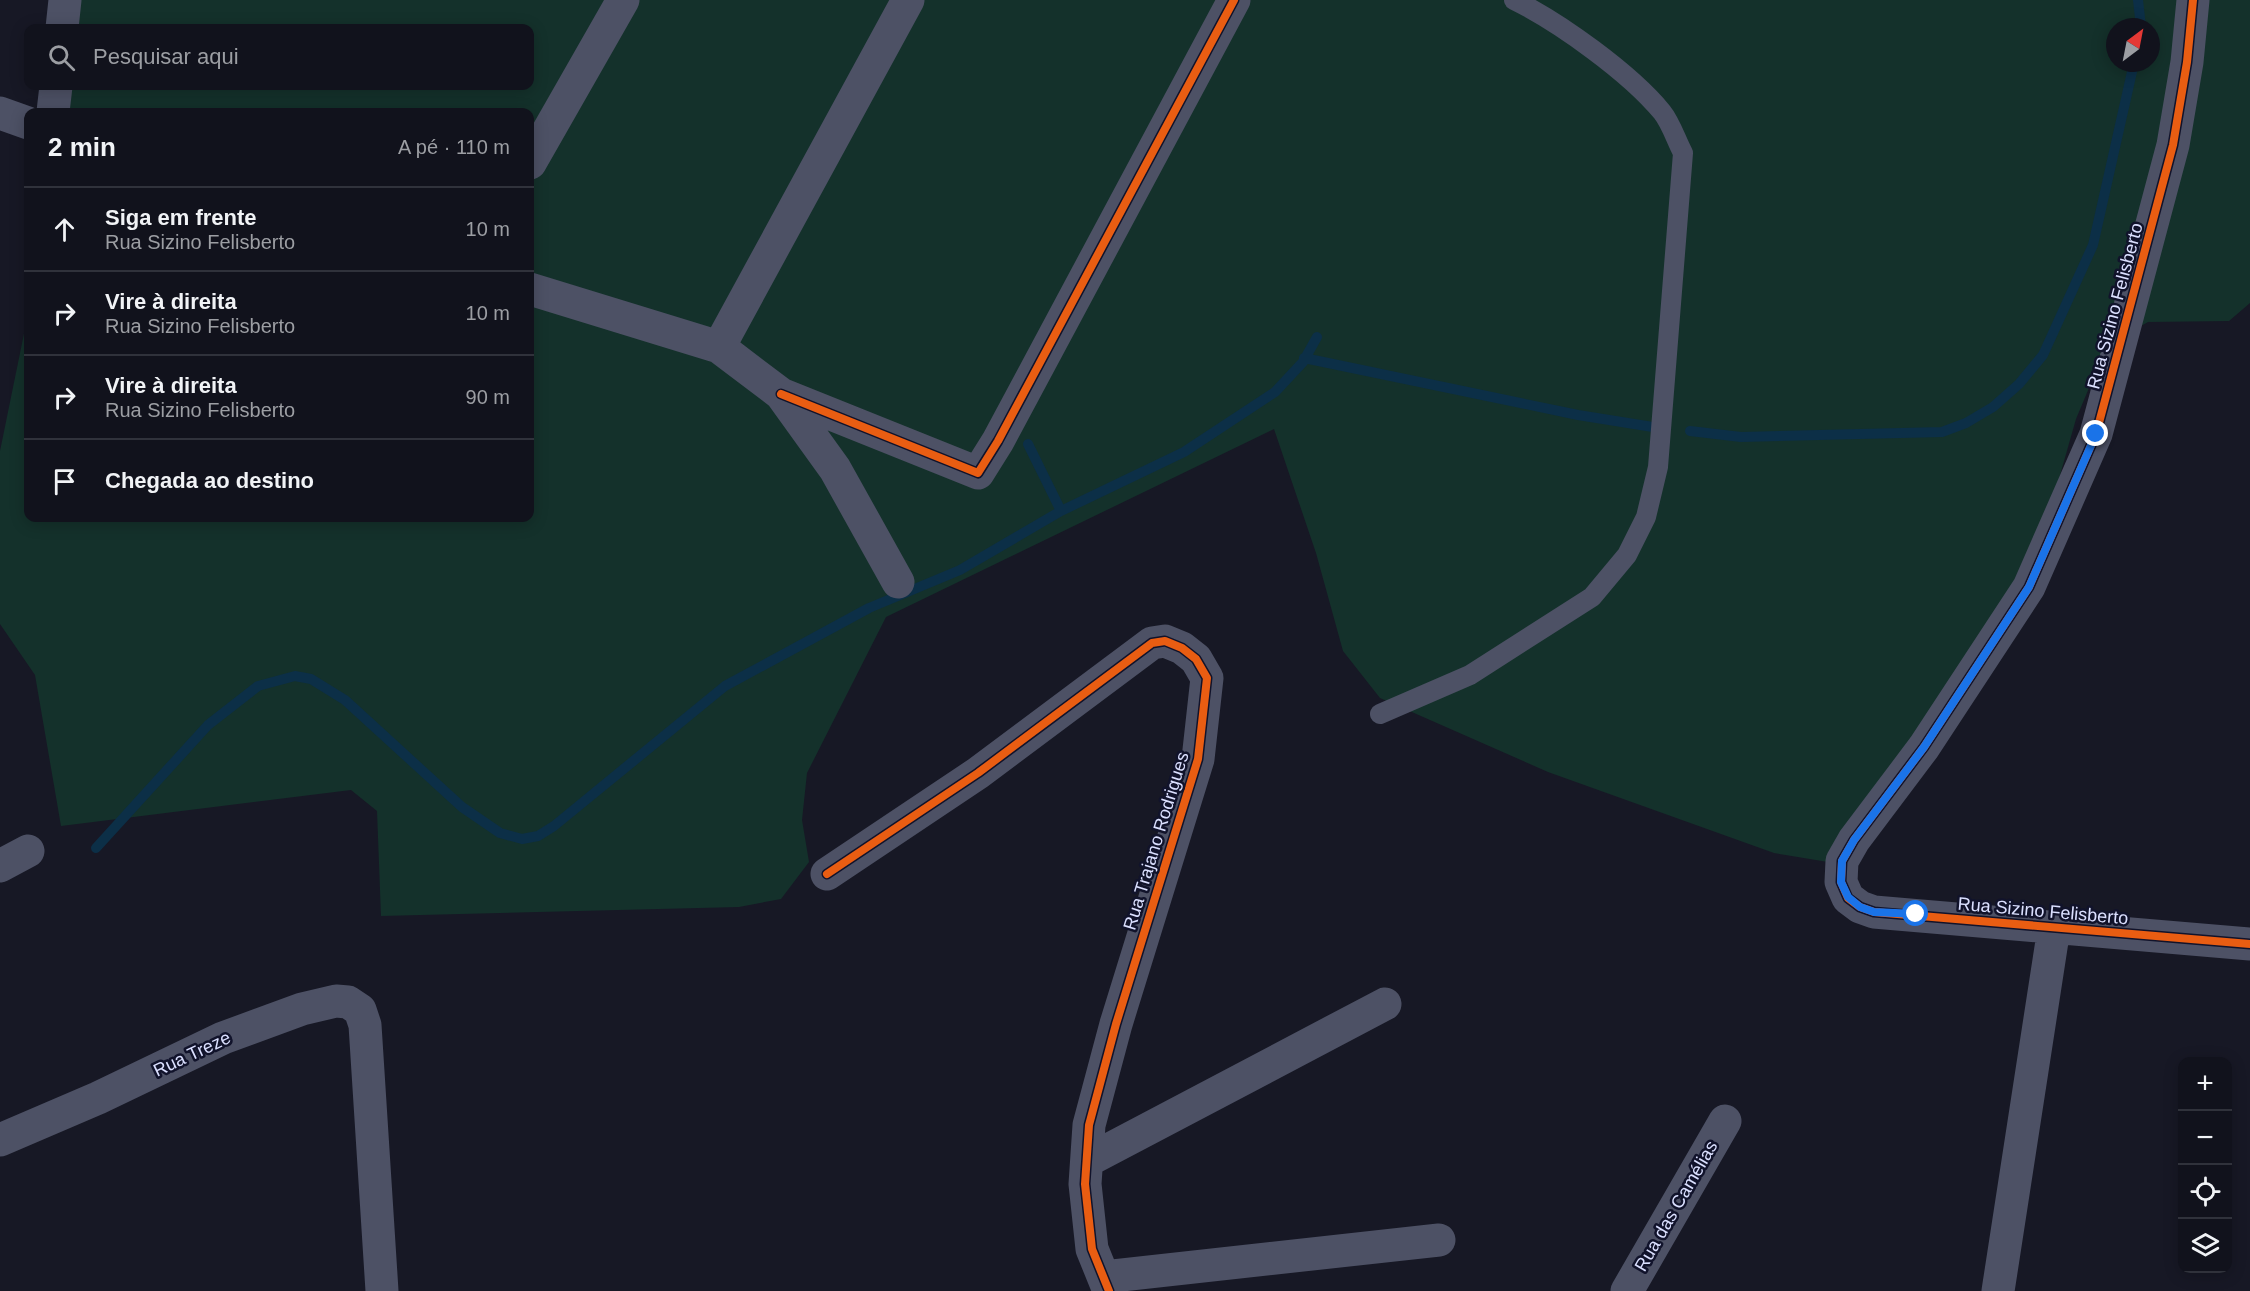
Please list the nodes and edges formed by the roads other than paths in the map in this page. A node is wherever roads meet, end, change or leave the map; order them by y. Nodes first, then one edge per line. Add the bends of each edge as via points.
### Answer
1 (65, 0) edge
2 (623, 0) edge
3 (908, 0) edge
4 (1234, 0) edge
5 (1514, 0) edge
6 (2193, 0) edge
7 (62, 24) edge
8 (56, 90) edge
9 (53, 108) edge
10 (0, 113) edge
11 (24, 122) edge
12 (534, 156) edge
13 (534, 290) edge
14 (719, 347) junction
15 (781, 394) junction
16 (898, 582) dead end
17 (1380, 714) dead end
18 (827, 874) dead end
19 (2054, 928) junction
20 (2250, 944) edge
21 (1385, 1004) dead end
22 (1725, 1120) dead end
23 (0, 1140) edge
24 (1087, 1161) junction
25 (1440, 1240) dead end
26 (1106, 1284) edge
27 (382, 1291) edge
28 (1627, 1291) edge
29 (1998, 1291) edge

1 - 7 street
2 - 12 street
3 - 14 street
4 - 15 street via 978,473
5 - 17 lane via 1635,84 1664,114 1683,153 1658,467 1646,517 1637,536 1627,555 1592,597 1470,675
6 - 19 street, Rua Sizino Felisberto via 2173,145 2096,434 2029,587 1924,747 1854,840 1840,869 1848,897 1874,912
8 - 9 street
10 - 11 street
13 - 14 street
14 - 15 street
15 - 16 street via 835,469
18 - 24 street, Rua Trajano Rodrigues via 978,774 1152,643 1165,641 1196,659 1207,678 1198,759 1113,1035 1089,1125
19 - 20 street, Rua Sizino Felisberto
19 - 29 street, Rua Sizino Felisberto
21 - 24 street
22 - 28 street, Rua das Camélias
23 - 27 street, Rua Treze via 223,1038 302,1009 336,1001 355,1005 367,1039
24 - 26 street, Rua Trajano Rodrigues via 1085,1184 1092,1248
25 - 26 street

